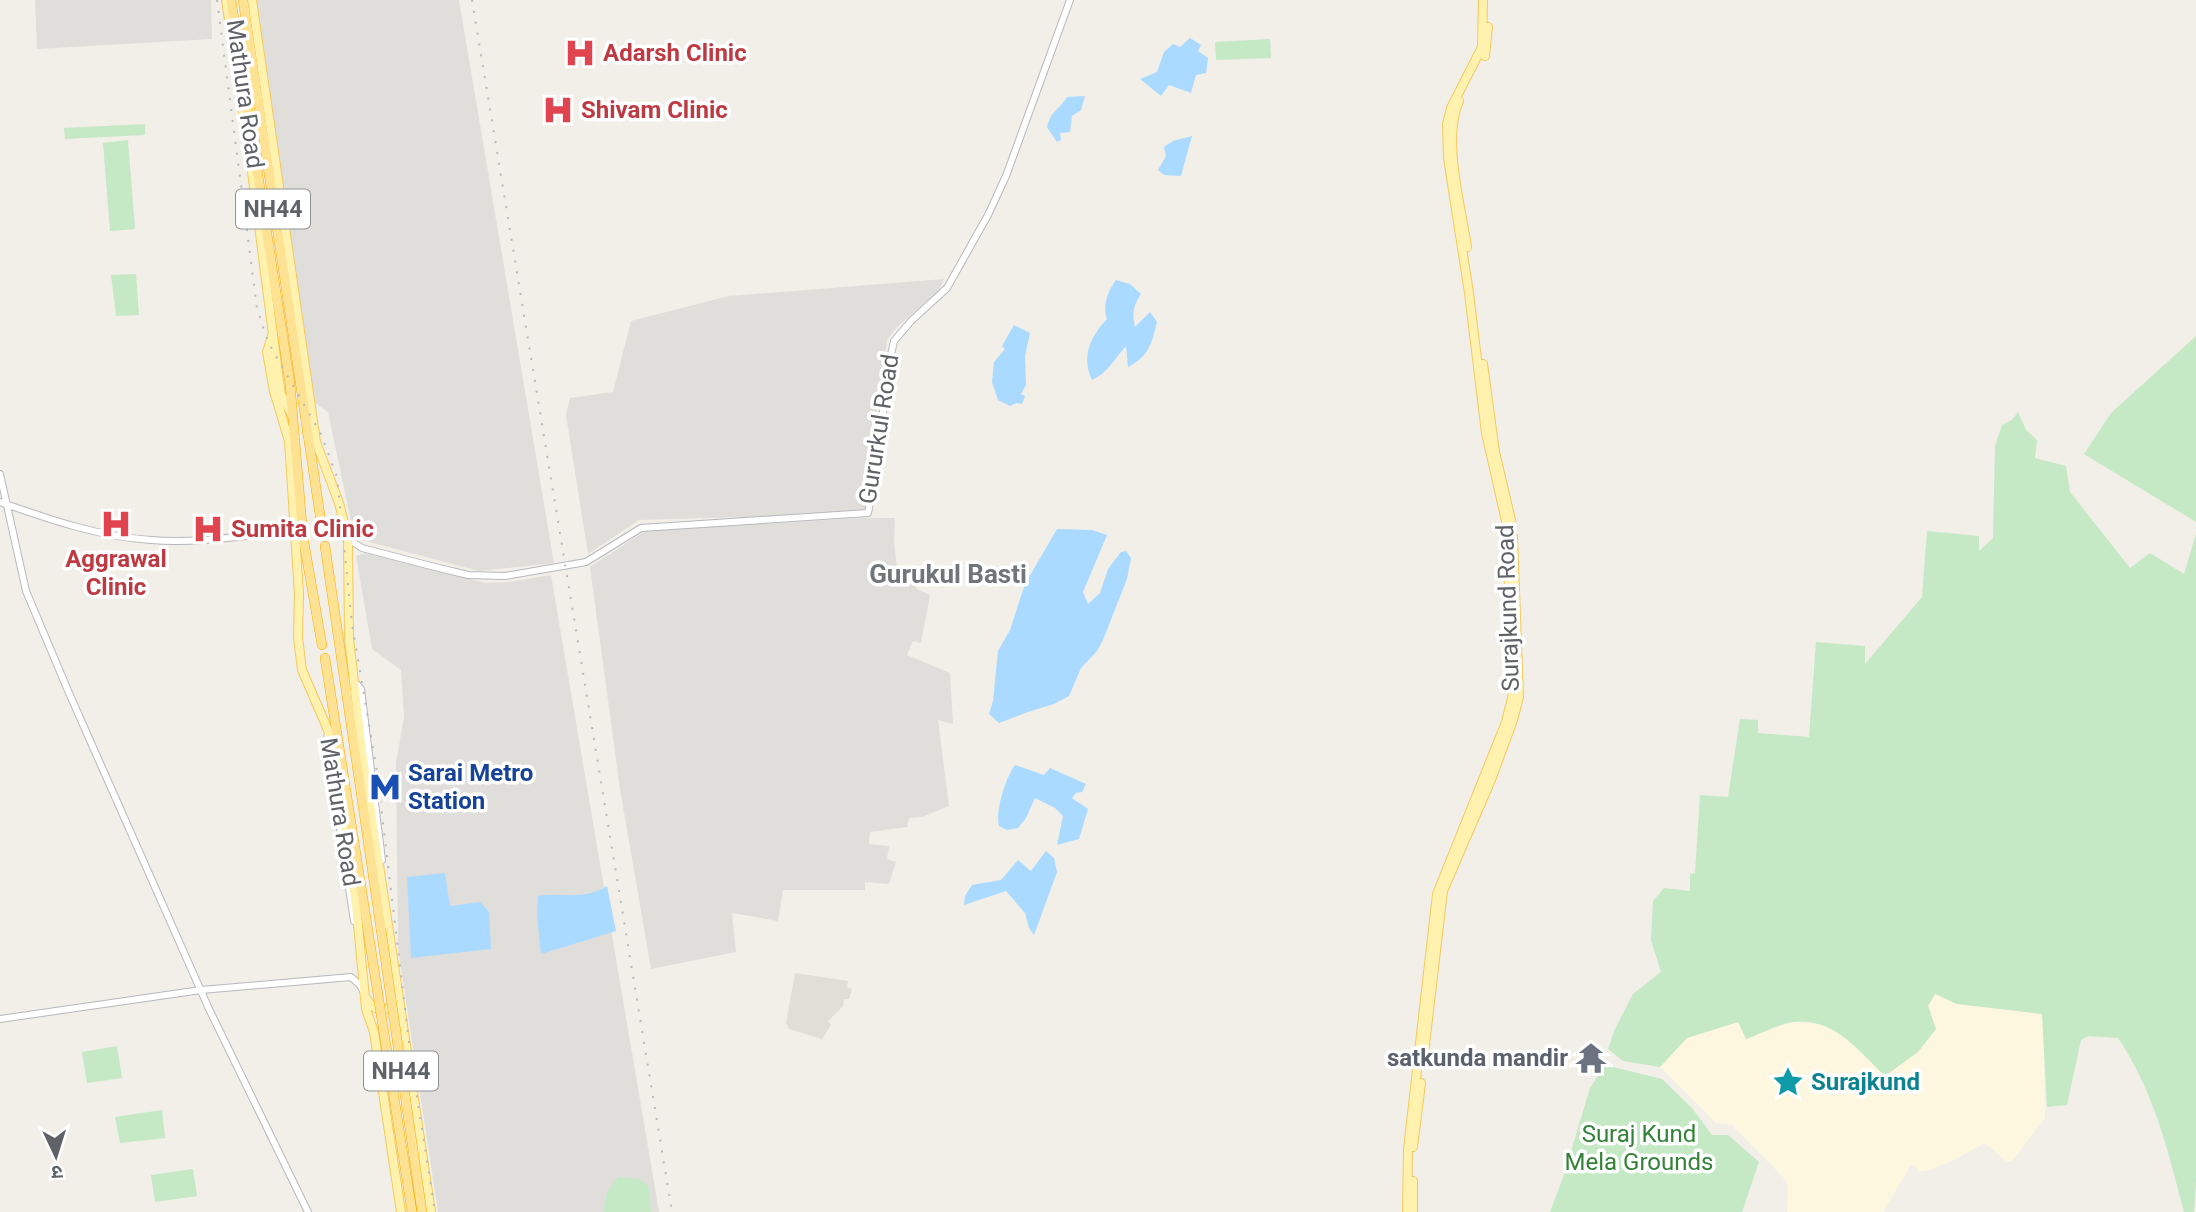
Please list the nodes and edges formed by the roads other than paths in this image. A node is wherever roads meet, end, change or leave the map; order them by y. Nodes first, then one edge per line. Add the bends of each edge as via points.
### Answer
1 (226, 0) edge
2 (232, 0) edge
3 (243, 0) edge
4 (252, 0) edge
5 (1070, 0) edge
6 (1485, 0) edge
7 (267, 242) junction
8 (265, 276) junction
9 (273, 333) junction
10 (293, 418) junction
11 (307, 433) junction
12 (316, 442) junction
13 (0, 474) edge
14 (2, 491) edge
15 (4, 503) edge
16 (295, 530) junction
17 (323, 535) dead end
18 (348, 539) junction
19 (325, 546) dead end
20 (362, 548) junction
21 (348, 558) junction
22 (322, 645) dead end
23 (325, 658) dead end
24 (392, 951) junction
25 (360, 957) junction
26 (351, 977) junction
27 (201, 990) junction
28 (365, 995) junction
29 (398, 995) junction
30 (0, 1019) edge
31 (1416, 1106) junction
32 (308, 1212) edge
33 (401, 1212) edge
34 (412, 1212) edge
35 (422, 1212) edge
36 (431, 1212) edge
37 (1407, 1212) edge
38 (1413, 1212) edge

1 - 8 main road
2 - 7 highway, Mathura Road / NH44
3 - 11 highway, Mathura Road / NH44
4 - 12 main road
5 - 20 street, Gururkul Road via 988,215 947,288 894,341 869,513 641,528 586,562 505,576 468,575
6 - 31 main road, Surajkund Road via 1487,47 1457,106 1454,153 1490,421 1513,530 1520,689 1492,780 1443,891
7 - 8 highway
7 - 10 highway, Mathura Road / NH44
8 - 9 main road
9 - 10 main road via 281,394
9 - 16 main road, Mathura Road via 267,352 289,441
10 - 22 highway, Mathura Road / NH44 via 303,537
11 - 12 main road, Mathura Road
11 - 17 highway, Mathura Road / NH44
12 - 18 main road, Mathura Road
13 - 14 street
14 - 15 street
15 - 16 street via 96,531 150,540
15 - 27 street via 26,591
16 - 25 main road, Mathura Road via 302,670 328,730
18 - 20 street
18 - 21 main road, Mathura Road
19 - 35 highway, Mathura Road / NH44, bridge
20 - 21 street
21 - 24 main road, Mathura Road via 349,638
23 - 34 highway, Mathura Road / NH44, bridge
24 - 25 main road via 385,941 367,942
24 - 29 main road, Mathura Road
25 - 26 street
25 - 28 main road, Mathura Road
26 - 27 street
26 - 28 street
27 - 30 street
27 - 32 street
28 - 29 main road via 372,1007 383,1010 394,1004
28 - 33 main road, Mathura Road
29 - 36 main road, Mathura Road
31 - 37 main road, Surajkund Road via 1408,1149
31 - 38 main road, Surajkund Road

